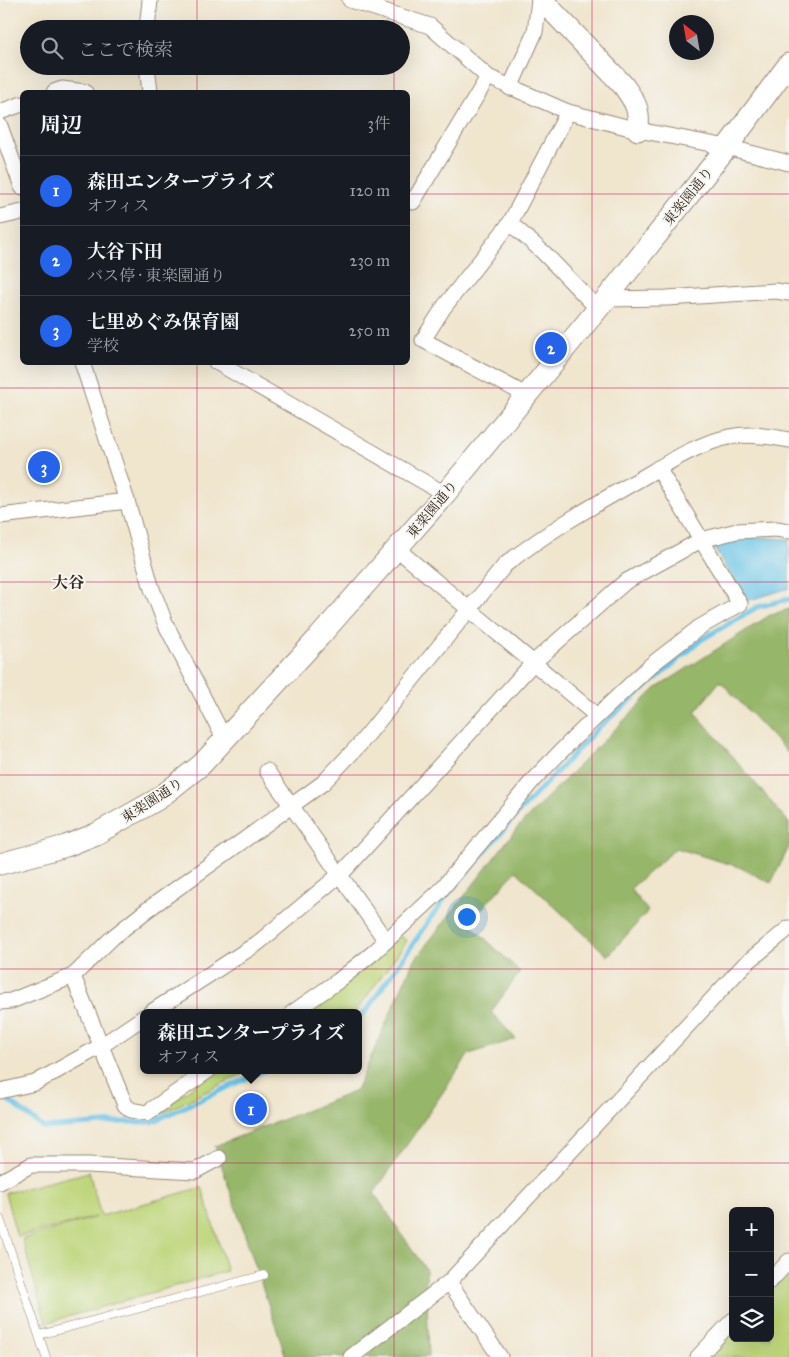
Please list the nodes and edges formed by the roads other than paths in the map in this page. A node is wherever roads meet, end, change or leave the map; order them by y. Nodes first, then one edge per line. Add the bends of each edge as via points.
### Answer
1 (150, 0) edge
2 (350, 0) edge
3 (541, 0) edge
4 (148, 20) edge
5 (789, 64) edge
6 (148, 75) edge
7 (488, 77) junction
8 (510, 88) junction
9 (150, 90) edge
10 (20, 105) edge
11 (0, 112) edge
12 (568, 112) junction
13 (0, 126) edge
14 (638, 130) junction
15 (727, 147) junction
16 (789, 163) edge
17 (20, 181) edge
18 (410, 200) edge
19 (20, 212) edge
20 (0, 216) edge
21 (510, 223) junction
22 (789, 293) edge
23 (602, 304) junction
24 (83, 365) edge
25 (221, 365) edge
26 (526, 395) junction
27 (789, 440) edge
28 (658, 468) junction
29 (445, 494) junction
30 (127, 501) junction
31 (0, 516) edge
32 (789, 531) edge
33 (701, 540) junction
34 (397, 549) junction
35 (470, 611) junction
36 (534, 662) junction
37 (597, 716) junction
38 (225, 740) junction
39 (267, 771) dead end
40 (291, 806) junction
41 (0, 864) edge
42 (340, 875) junction
43 (789, 928) edge
44 (386, 941) junction
45 (73, 976) junction
46 (0, 1002) edge
47 (156, 1009) edge
48 (298, 1009) edge
49 (140, 1020) edge
50 (101, 1046) junction
51 (203, 1074) edge
52 (2, 1090) edge
53 (219, 1158) dead end
54 (0, 1182) edge
55 (0, 1219) edge
56 (789, 1261) edge
57 (264, 1275) dead end
58 (774, 1277) edge
59 (449, 1282) junction
60 (729, 1324) edge
61 (39, 1335) junction
62 (46, 1357) edge
63 (351, 1357) edge
64 (500, 1357) edge
65 (698, 1357) edge

1 - 4 street
2 - 7 street via 430,26
3 - 8 street via 535,32
3 - 14 street via 623,85 639,115
5 - 15 street, 東楽園通り
6 - 9 street
7 - 8 street
7 - 18 street via 413,202
8 - 12 street
10 - 11 street
12 - 14 street
12 - 21 street
13 - 17 street
14 - 15 street
15 - 16 street
15 - 23 street, 東楽園通り
19 - 20 street
21 - 23 street
21 - 26 street via 444,307 423,340
22 - 23 street via 776,291
23 - 26 street, 東楽園通り
24 - 30 street
25 - 29 street
26 - 29 street, 東楽園通り
27 - 28 street via 751,435 728,438 700,446
28 - 33 street
28 - 35 street via 566,521 525,549 506,565
29 - 34 street, 東楽園通り
30 - 31 street
30 - 38 street via 166,626
32 - 33 street via 736,530
33 - 36 street via 625,582
33 - 37 street via 740,604 674,646
34 - 35 street
34 - 38 street, 東楽園通り
35 - 36 street
35 - 40 street via 360,744 323,783
36 - 37 street
36 - 42 street
37 - 44 street via 534,779 439,892
38 - 41 street, 東楽園通り via 186,778 158,800 128,817 66,846
39 - 40 street
40 - 42 street
40 - 45 street via 147,910
42 - 44 street
42 - 47 street via 258,943
43 - 59 street via 744,965
44 - 48 street
45 - 46 street via 11,1001
45 - 50 street
49 - 50 street
50 - 51 street via 125,1105 131,1110 147,1113
50 - 52 street via 35,1083
53 - 54 street via 195,1171 31,1165
55 - 61 lane
56 - 58 street
57 - 61 lane
59 - 63 street
59 - 64 street
60 - 65 street
61 - 62 lane

